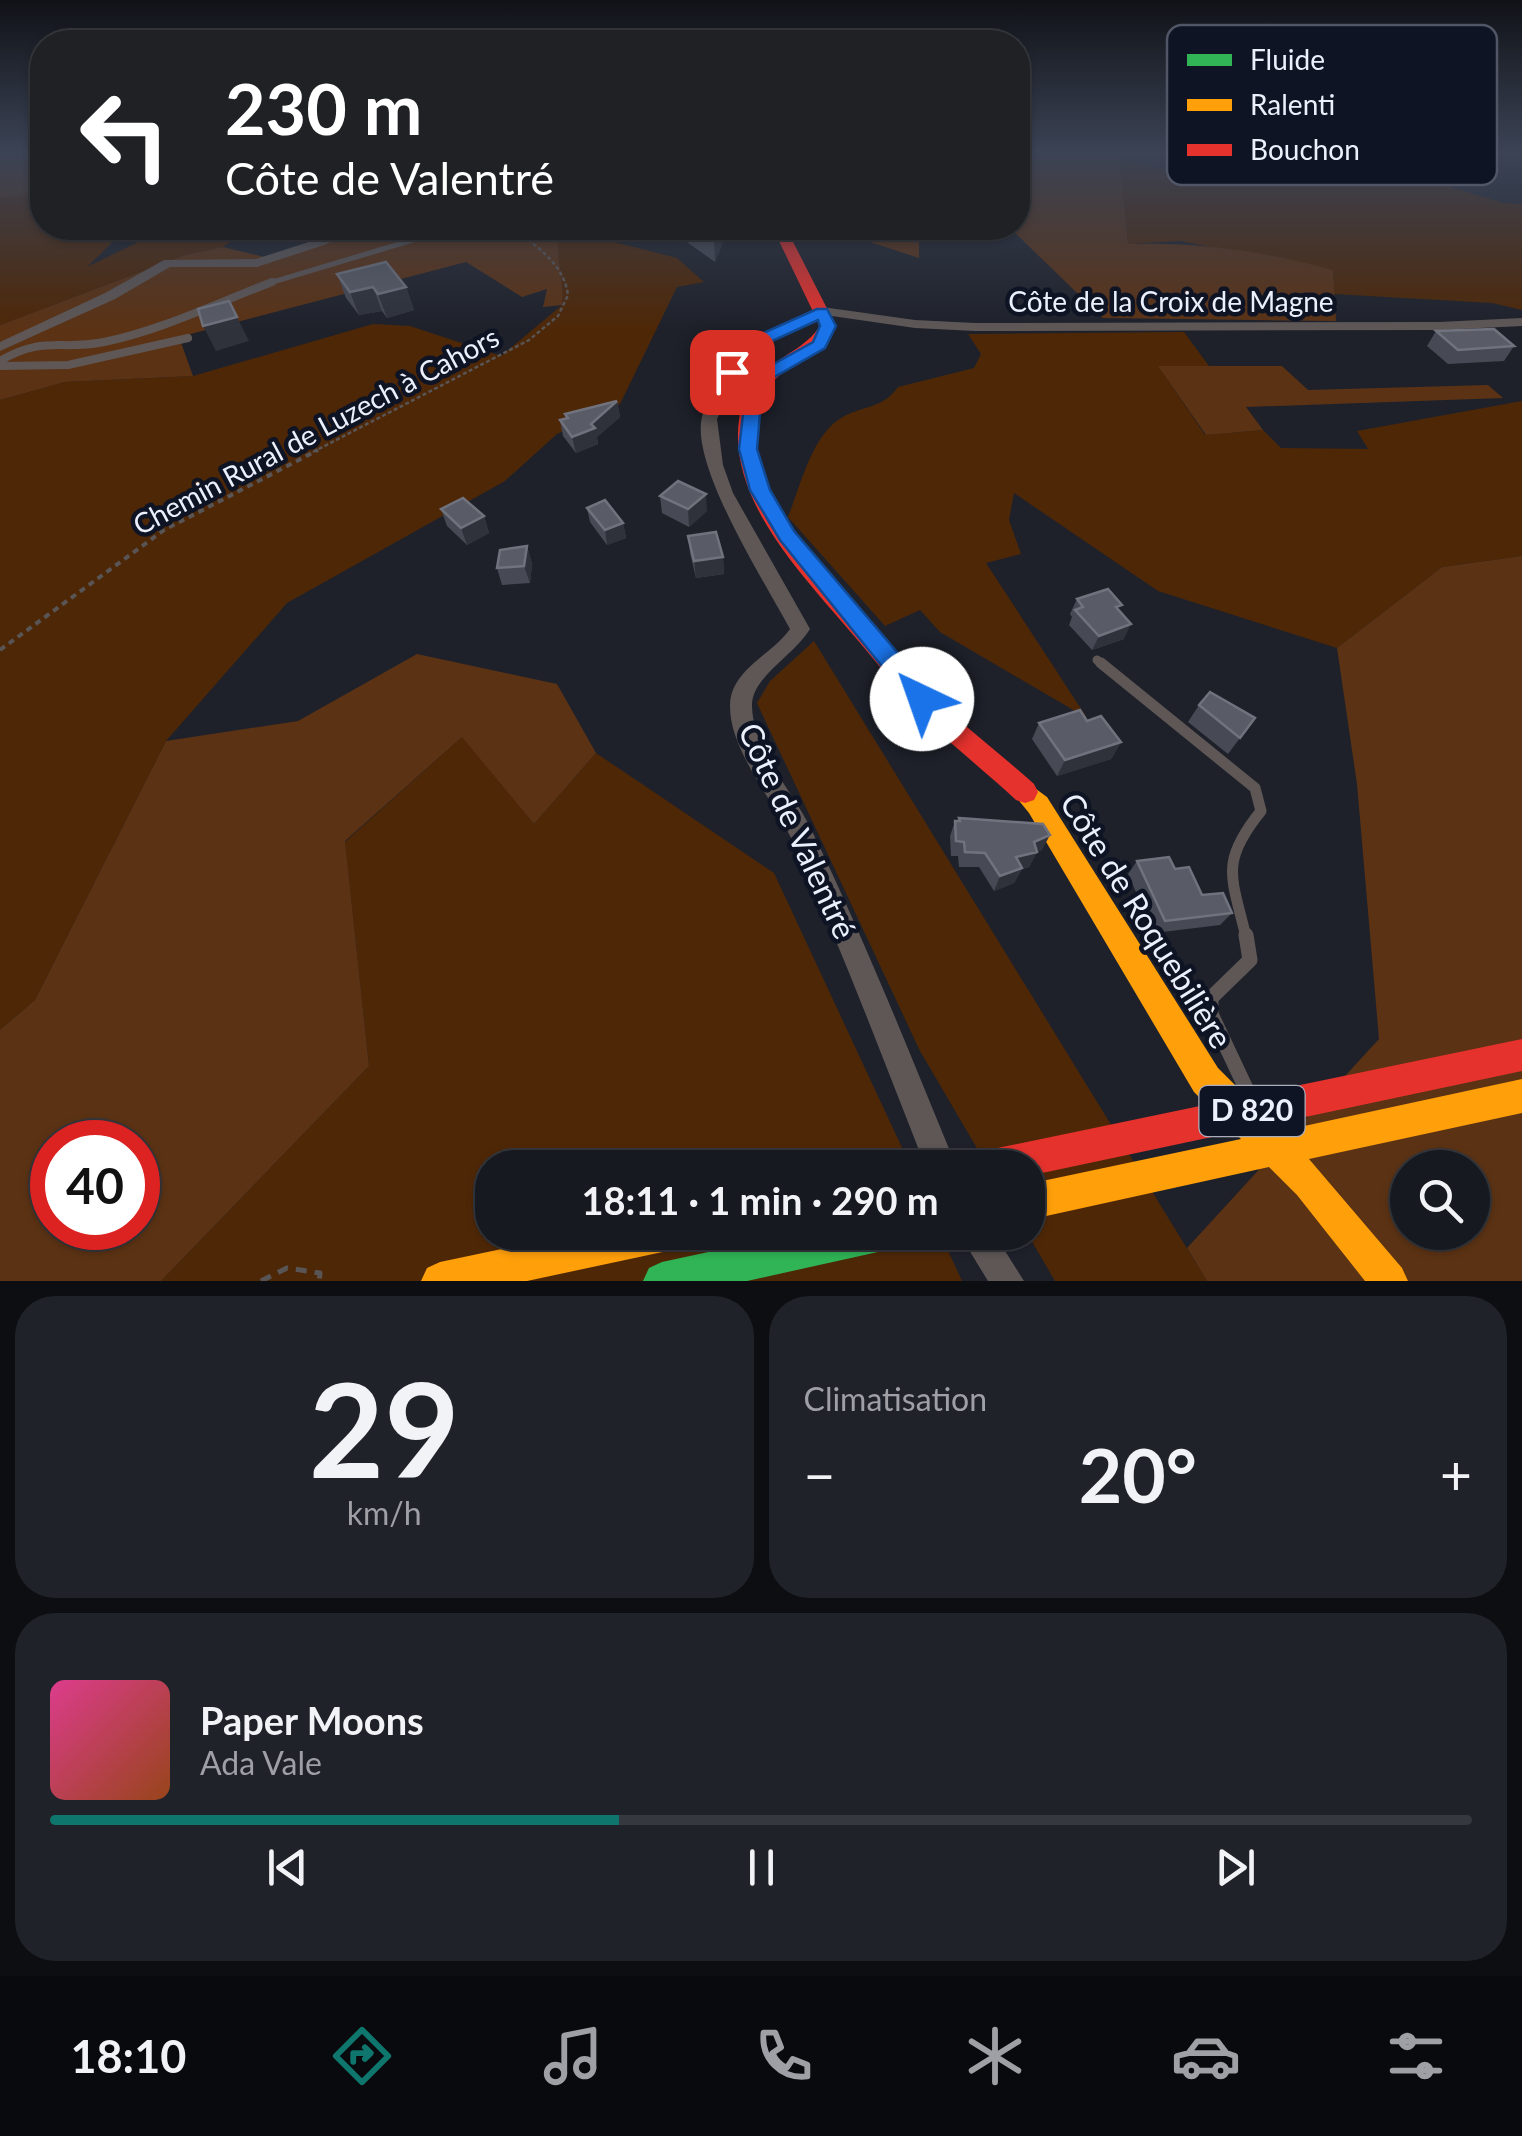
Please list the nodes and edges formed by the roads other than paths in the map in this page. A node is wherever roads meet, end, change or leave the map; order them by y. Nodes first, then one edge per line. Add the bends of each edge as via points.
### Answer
1 (309, 240) edge
2 (412, 240) edge
3 (786, 240) edge
4 (824, 316) junction
5 (1522, 322) edge
6 (188, 338) dead end
7 (0, 347) edge
8 (0, 364) edge
9 (1097, 660) dead end
10 (1522, 1055) edge
11 (1522, 1096) edge
12 (1260, 1133) junction
13 (934, 1150) edge
14 (1045, 1155) edge
15 (1045, 1198) edge
16 (587, 1250) edge
17 (804, 1250) edge
18 (986, 1250) edge
19 (440, 1281) edge
20 (662, 1281) edge
21 (1008, 1281) edge
22 (1389, 1281) edge

1 - 7 street via 258,263 168,263
2 - 8 lane via 287,276 136,333 101,343 41,343
3 - 4 street
4 - 5 street, Côte de la Croix de Magne via 959,327
4 - 12 street, Côte de Roquebilière via 819,344 754,388 748,449 760,490 804,559 902,676 1038,805 1206,1080
4 - 13 street, Côte de Valentré via 782,329 750,351 709,419 725,493 800,629 745,685 740,702 744,726 801,832
6 - 8 lane via 97,359 21,368
9 - 12 lane via 1255,788 1261,811 1232,856 1250,960 1212,998 1210,1014 1249,1093
10 - 14 street, D 820
11 - 15 street, D 820
12 - 22 street, Côte de Roquebilière
16 - 19 street
17 - 20 street
18 - 21 street

